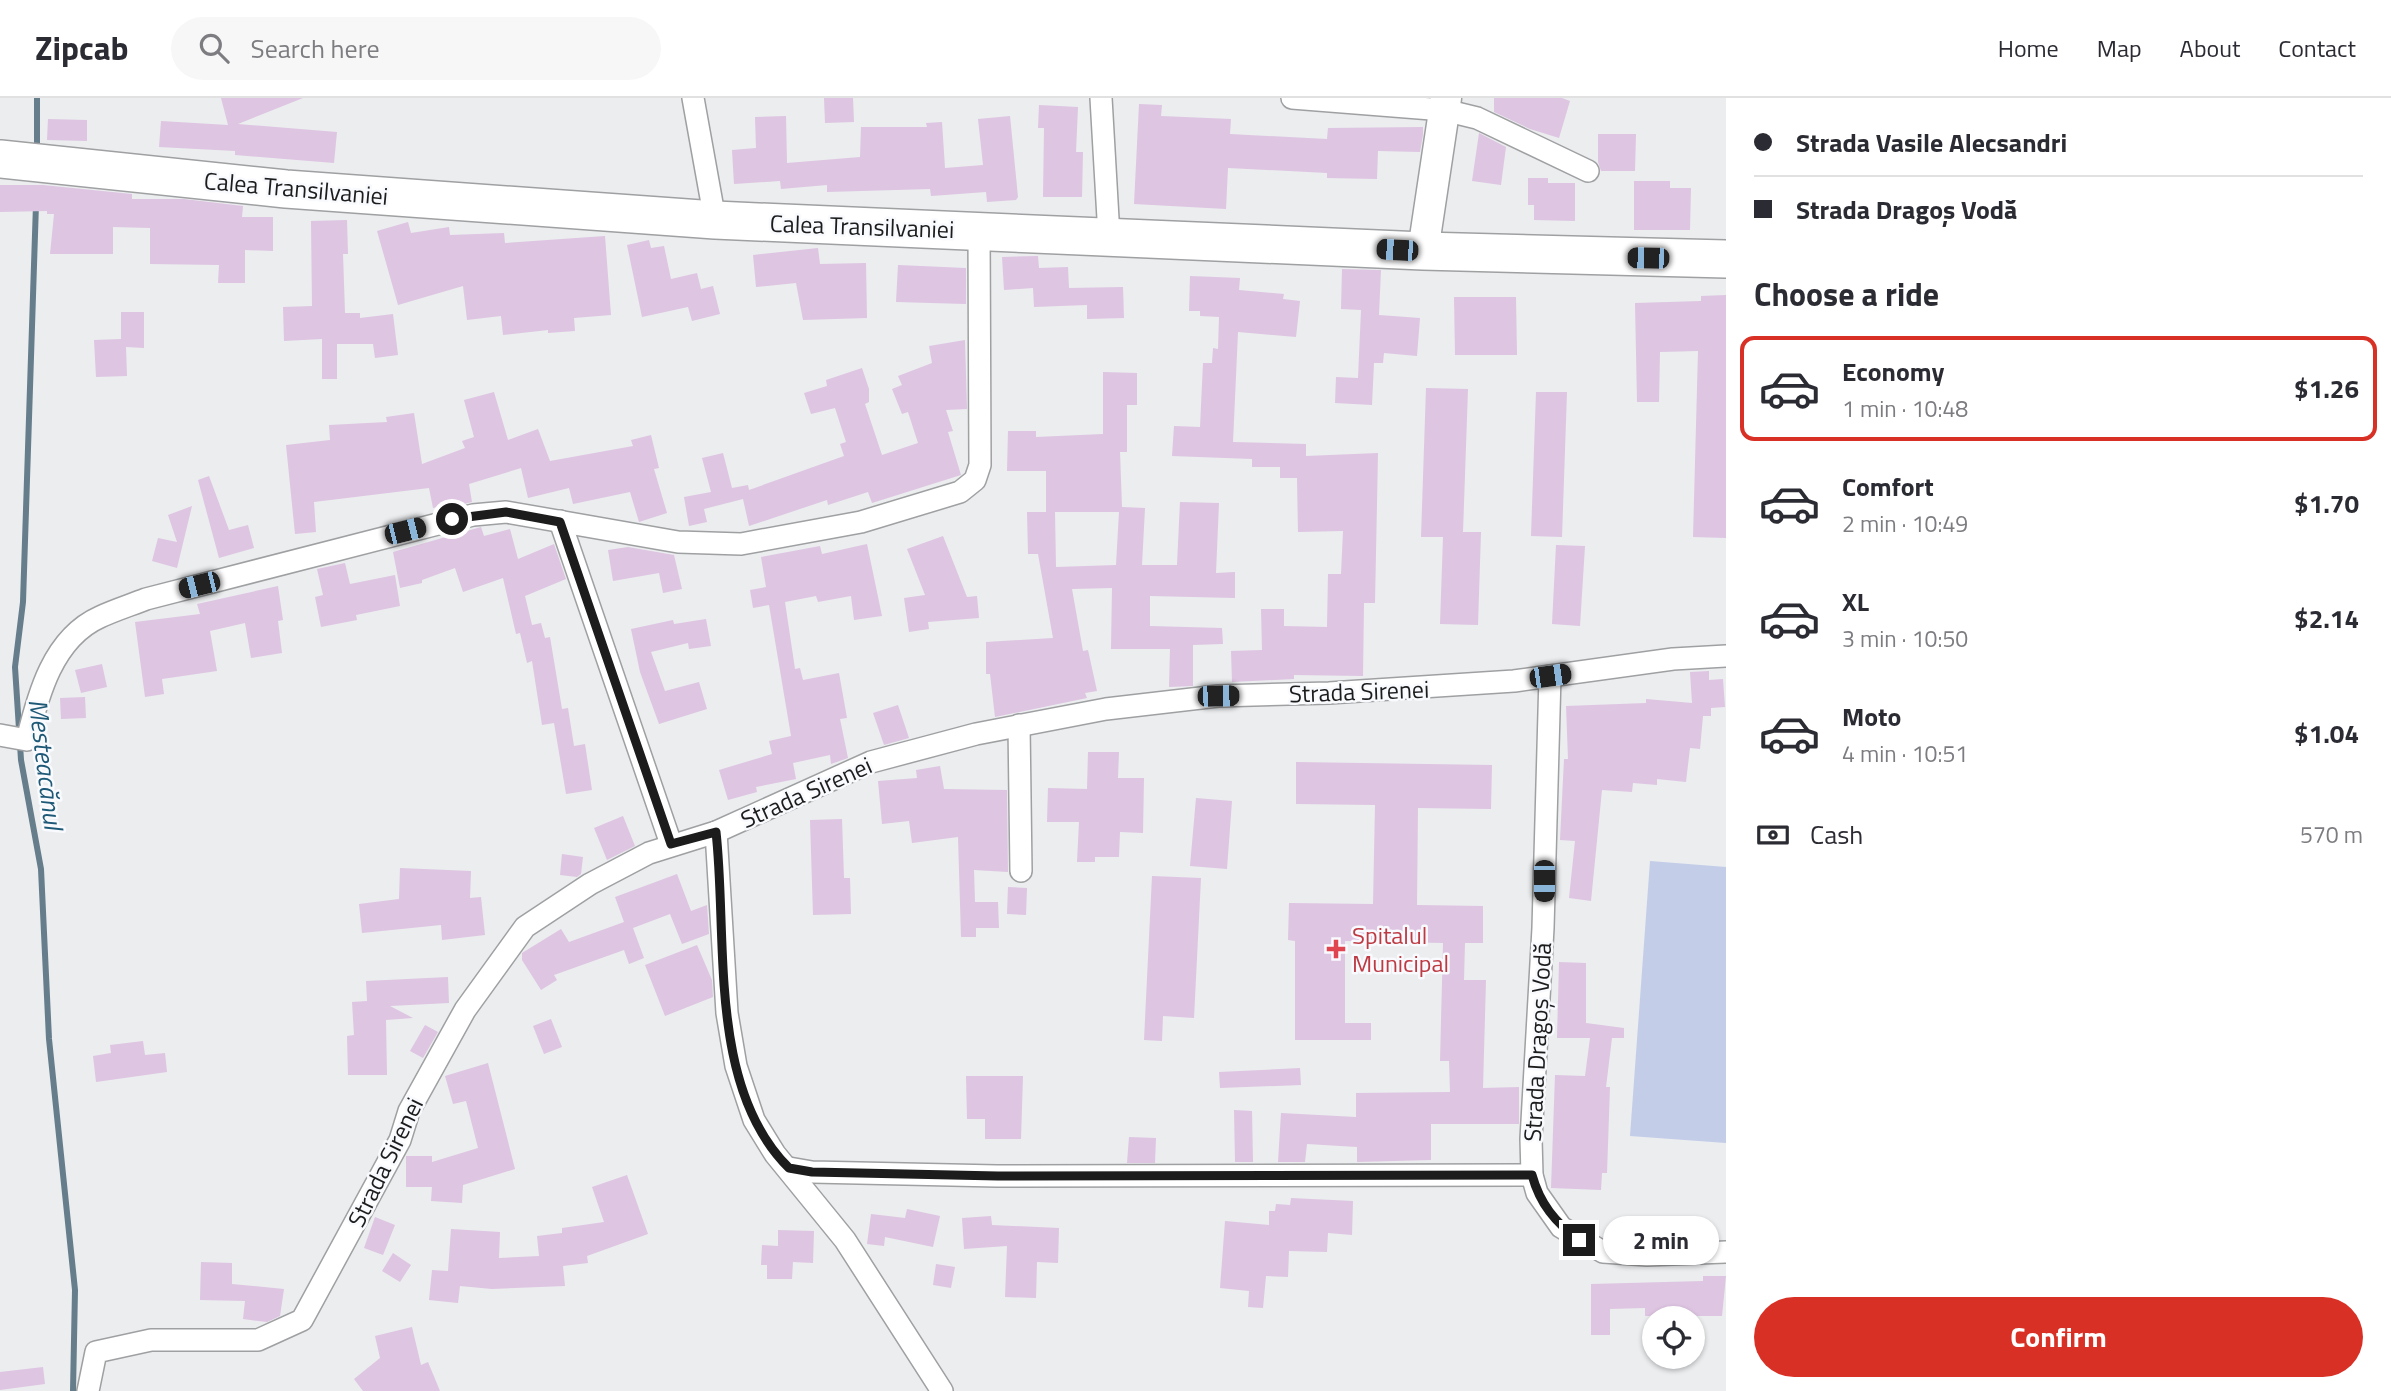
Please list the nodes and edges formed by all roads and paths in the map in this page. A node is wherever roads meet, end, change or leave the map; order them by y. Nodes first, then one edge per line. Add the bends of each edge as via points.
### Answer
1 (694, 98) edge
2 (1101, 98) edge
3 (1292, 98) edge
4 (1445, 104) edge
5 (24, 162) edge
6 (1588, 171) dead end
7 (715, 220) junction
8 (979, 230) junction
9 (1109, 236) junction
10 (1423, 251) junction
11 (1726, 260) edge
12 (560, 522) junction
13 (1726, 656) edge
14 (1550, 676) junction
15 (1019, 726) junction
16 (0, 735) edge
17 (716, 832) junction
18 (671, 844) junction
19 (1021, 872) dead end
20 (789, 1168) junction
21 (1532, 1175) junction
22 (1726, 1252) edge
23 (88, 1391) edge
24 (942, 1391) edge

1 - 7 street
2 - 9 street
3 - 4 street
4 - 6 street
4 - 10 street
5 - 7 highway, Calea Transilvaniei via 300,190
7 - 8 highway, Calea Transilvaniei
8 - 9 highway, Calea Transilvaniei
8 - 12 street via 980,465 975,480 960,492 861,522 741,544 678,542
9 - 10 highway, Calea Transilvaniei
10 - 11 highway, Calea Transilvaniei
12 - 16 street via 506,512 452,519 146,598 97,618 54,659 40,687 27,740
12 - 18 street
13 - 14 street, Strada Sirenei
14 - 15 street, Strada Sirenei via 1443,687 1218,696 1106,709
14 - 21 street, Strada Dragoș Vodă
15 - 17 street, Strada Sirenei via 871,762
15 - 19 street
17 - 18 street, Strada Sirenei
17 - 20 street via 727,1013 736,1066 761,1135
18 - 23 street, Strada Sirenei via 600,878 525,927 465,1010 302,1320 258,1340 151,1340 96,1352
20 - 21 street via 998,1176
20 - 24 street via 858,1259
21 - 22 street, Strada Dragoș Vodă via 1546,1210 1561,1227 1603,1252

